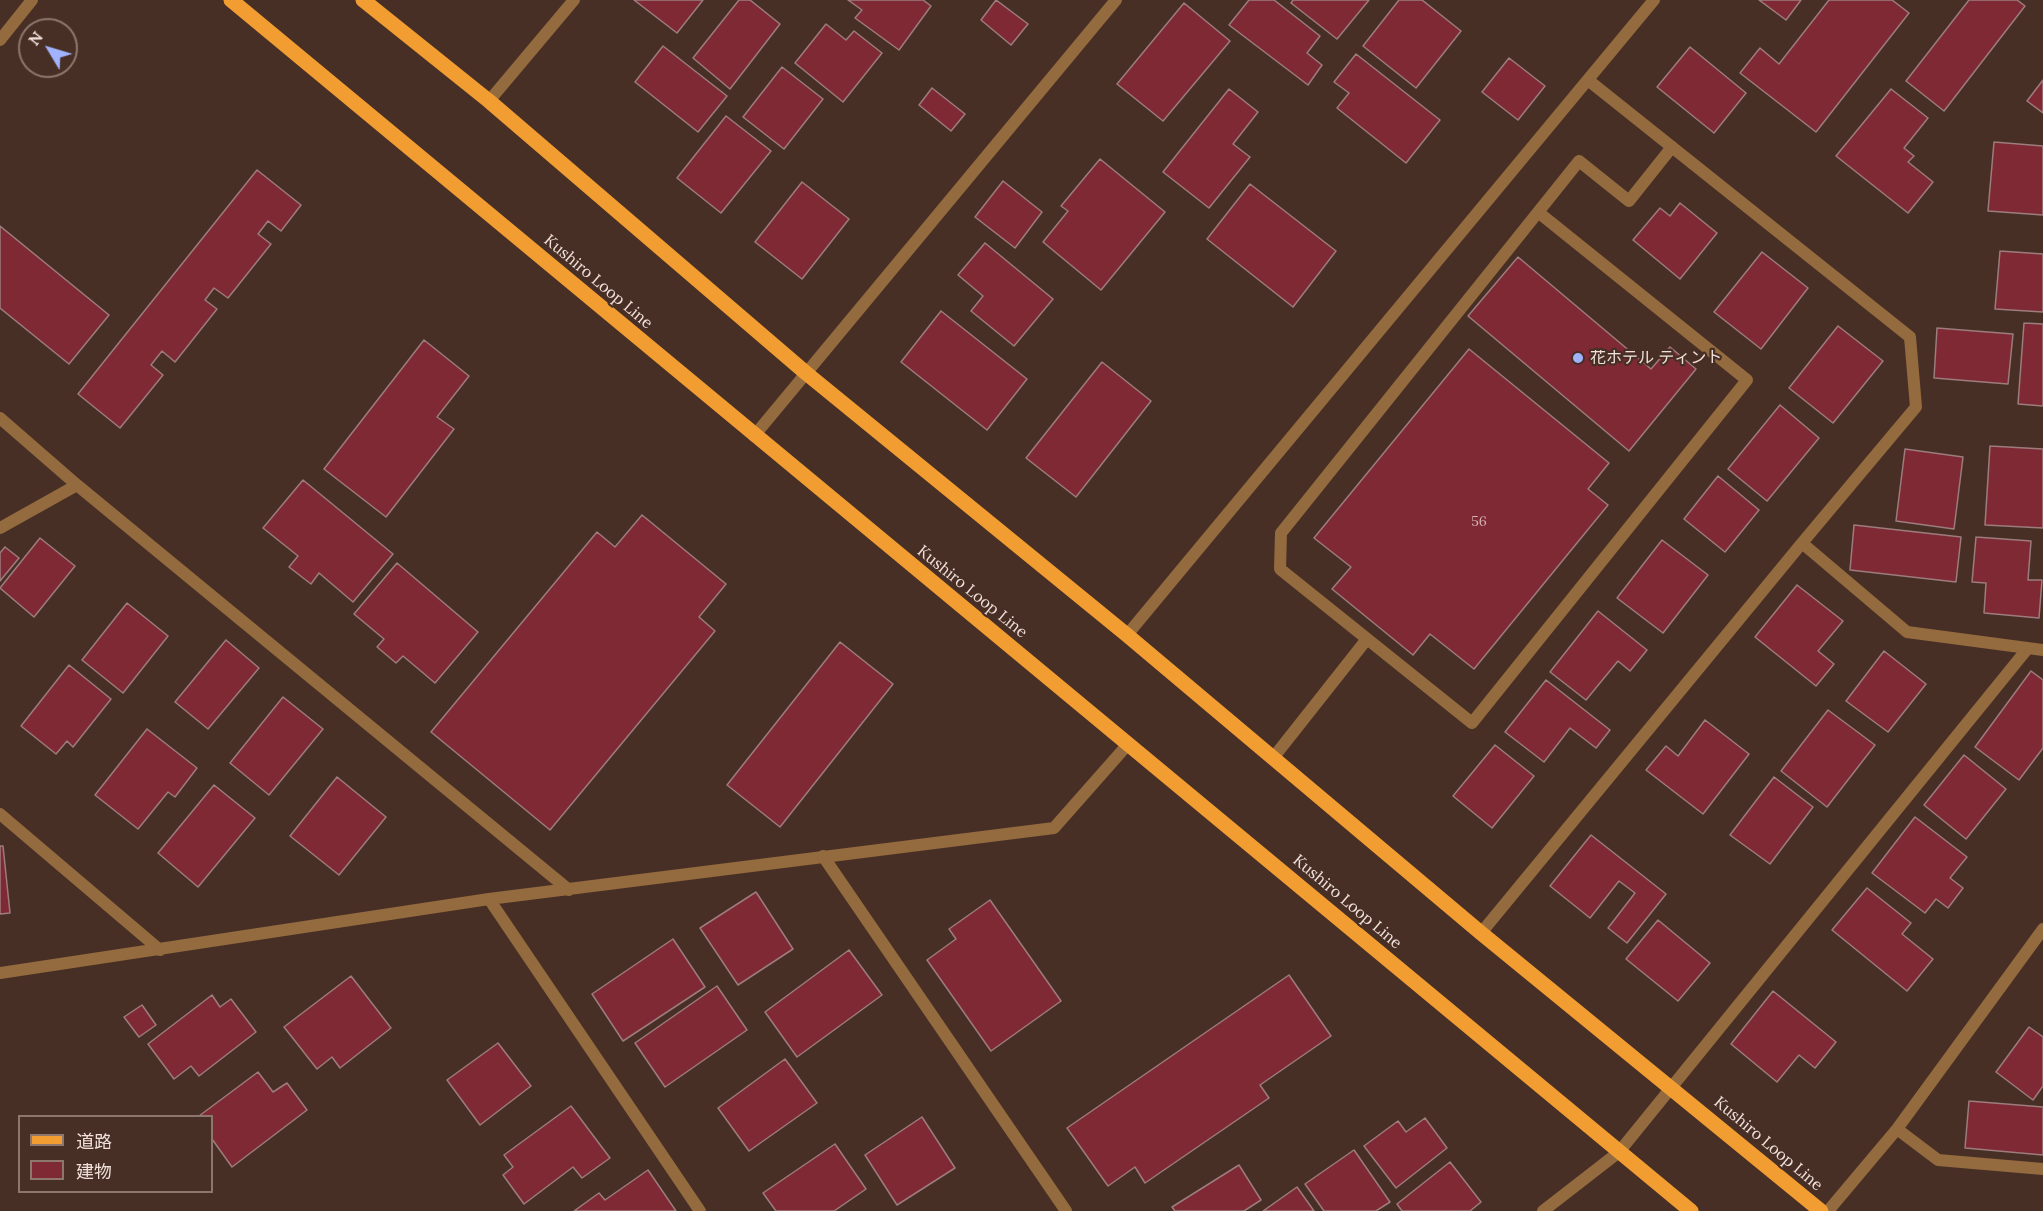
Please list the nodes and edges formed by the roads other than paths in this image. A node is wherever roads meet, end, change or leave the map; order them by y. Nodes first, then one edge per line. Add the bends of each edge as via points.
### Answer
1 (32, 0) edge
2 (231, 0) edge
3 (363, 0) edge
4 (574, 0) edge
5 (1116, 0) edge
6 (1654, 0) edge
7 (0, 40) edge
8 (1588, 80) junction
9 (489, 101) junction
10 (1672, 147) junction
11 (1538, 212) junction
12 (806, 374) junction
13 (0, 418) edge
14 (754, 436) junction
15 (77, 485) junction
16 (0, 528) edge
17 (1802, 543) junction
18 (1127, 635) junction
19 (1367, 639) junction
20 (2028, 648) junction
21 (2043, 650) edge
22 (1129, 743) junction
23 (1273, 758) junction
24 (0, 814) edge
25 (823, 856) junction
26 (569, 890) junction
27 (489, 899) junction
28 (2043, 929) edge
29 (1481, 933) junction
30 (160, 951) junction
31 (0, 973) edge
32 (1670, 1086) junction
33 (1897, 1129) junction
34 (1619, 1152) junction
35 (2043, 1169) edge
36 (700, 1211) edge
37 (1066, 1211) edge
38 (1543, 1211) edge
39 (1691, 1211) edge
40 (1821, 1211) edge
41 (1828, 1211) edge

1 - 7 street
2 - 14 main road, Kushiro Loop Line
3 - 9 main road, Kushiro Loop Line
4 - 9 street
5 - 12 street
6 - 8 street
8 - 10 street
8 - 18 street
9 - 12 main road, Kushiro Loop Line
10 - 11 street via 1629,201 1579,161
10 - 17 street via 1910,337 1916,407
11 - 19 street via 1281,533 1280,569
11 - 19 street via 1747,380 1472,723
12 - 14 street
12 - 18 main road, Kushiro Loop Line
13 - 15 street
14 - 22 main road, Kushiro Loop Line
15 - 16 street
15 - 26 street
17 - 20 street via 1907,632
17 - 29 street
18 - 23 main road, Kushiro Loop Line
19 - 23 street
20 - 21 street
20 - 32 street
22 - 25 street via 1054,828
22 - 34 main road, Kushiro Loop Line
23 - 29 main road, Kushiro Loop Line
24 - 30 street
25 - 26 street
25 - 37 street
26 - 27 street
27 - 30 street
27 - 36 street
28 - 33 street
29 - 32 main road, Kushiro Loop Line
30 - 31 street
32 - 34 street
32 - 40 main road, Kushiro Loop Line
33 - 35 street via 1938,1160
33 - 41 street
34 - 38 street
34 - 39 main road, Kushiro Loop Line

